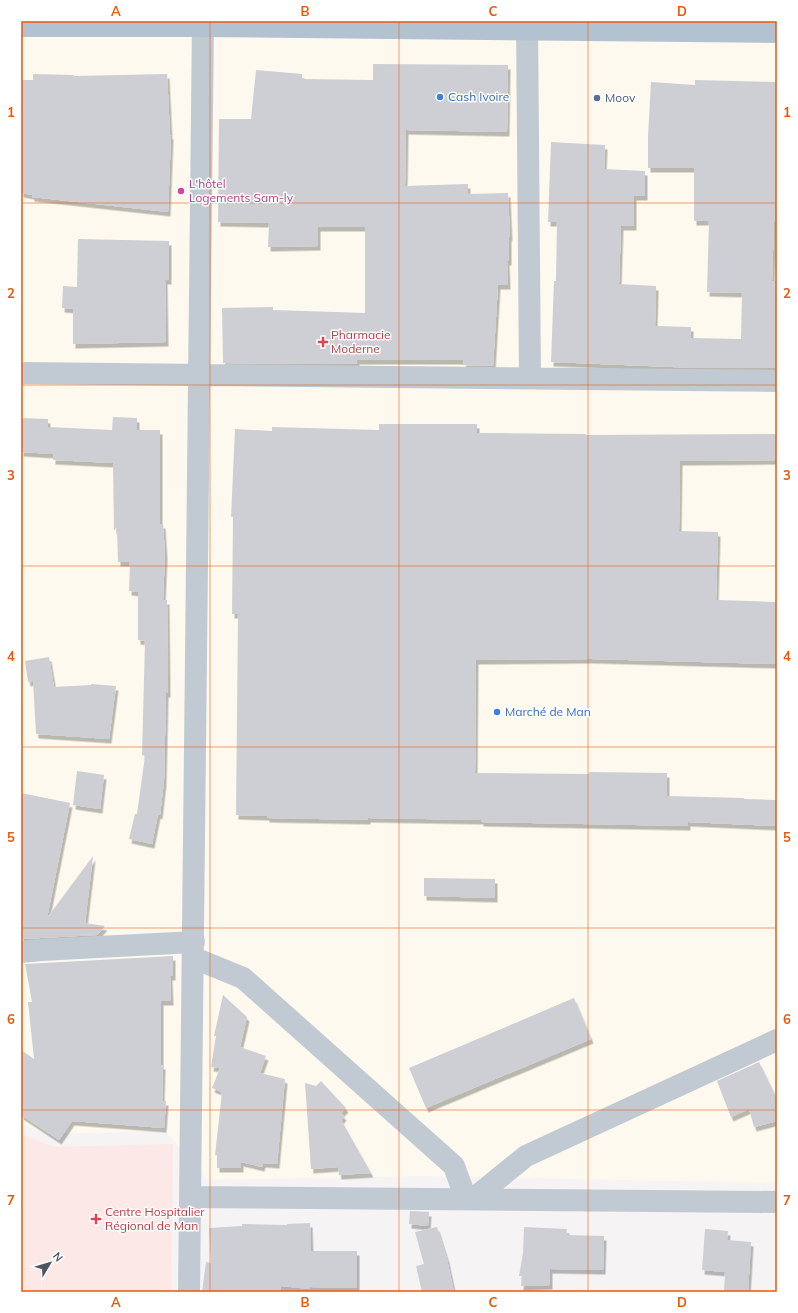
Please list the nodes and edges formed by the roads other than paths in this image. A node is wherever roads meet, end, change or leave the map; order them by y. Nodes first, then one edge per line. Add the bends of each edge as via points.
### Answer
1 (203, 23) edge
2 (527, 25) edge
3 (21, 26) edge
4 (777, 32) edge
5 (21, 373) edge
6 (200, 375) junction
7 (530, 378) junction
8 (777, 381) edge
9 (194, 950) junction
10 (21, 952) edge
11 (777, 1040) edge
12 (191, 1197) junction
13 (470, 1199) junction
14 (777, 1202) edge
15 (190, 1292) edge

1 - 2 main road
1 - 3 main road
1 - 6 street
2 - 4 main road
2 - 7 street
5 - 6 street
6 - 7 street
6 - 9 street
7 - 8 street
9 - 10 street
9 - 12 street
9 - 13 street via 243,978 454,1166
11 - 13 street via 526,1156
12 - 13 street
12 - 15 street
13 - 14 street

